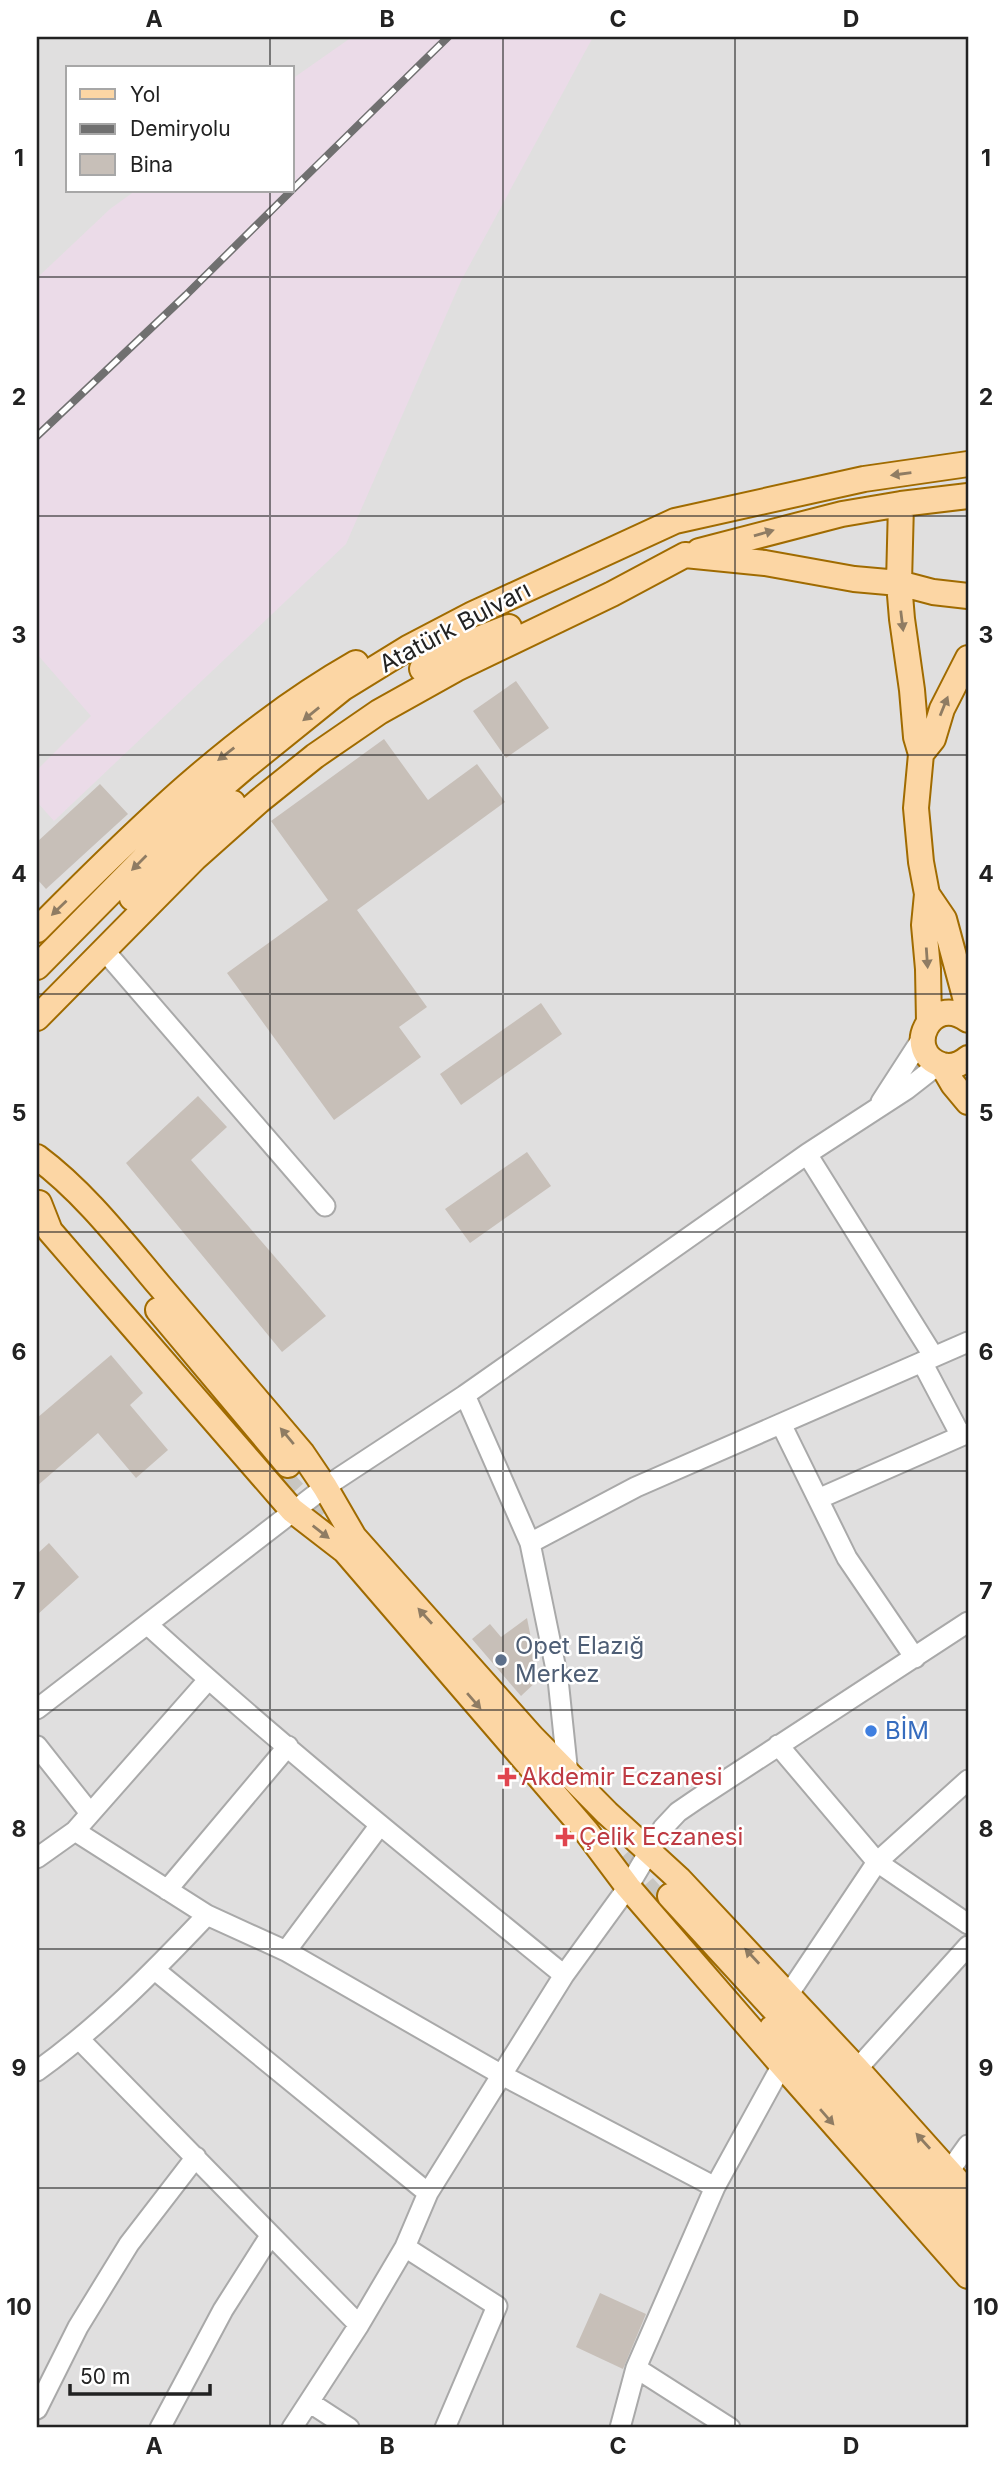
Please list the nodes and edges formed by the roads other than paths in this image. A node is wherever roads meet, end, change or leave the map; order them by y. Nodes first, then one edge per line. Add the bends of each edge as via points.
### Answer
1 (968, 464) edge
2 (968, 496) edge
3 (901, 504) junction
4 (675, 521) junction
5 (685, 555) junction
6 (899, 583) junction
7 (968, 596) edge
8 (968, 658) edge
9 (921, 754) junction
10 (927, 894) junction
11 (37, 930) edge
12 (103, 950) junction
13 (37, 967) edge
14 (968, 1008) edge
15 (37, 1012) edge
16 (968, 1020) edge
17 (926, 1030) junction
18 (968, 1058) edge
19 (941, 1064) junction
20 (968, 1102) edge
21 (879, 1106) junction
22 (807, 1154) junction
23 (37, 1157) edge
24 (38, 1202) edge
25 (326, 1206) dead end
26 (968, 1342) edge
27 (928, 1359) junction
28 (465, 1395) junction
29 (781, 1424) junction
30 (965, 1434) edge
31 (325, 1487) junction
32 (818, 1499) junction
33 (292, 1510) junction
34 (530, 1543) junction
35 (968, 1622) edge
36 (148, 1625) junction
37 (915, 1658) junction
38 (208, 1680) junction
39 (37, 1709) edge
40 (778, 1745) junction
41 (37, 1746) edge
42 (288, 1746) junction
43 (568, 1774) junction
44 (968, 1780) edge
45 (90, 1813) junction
46 (380, 1825) junction
47 (75, 1831) junction
48 (650, 1851) junction
49 (37, 1858) edge
50 (877, 1862) junction
51 (628, 1886) junction
52 (167, 1890) junction
53 (206, 1915) junction
54 (968, 1924) edge
55 (968, 1946) edge
56 (286, 1951) junction
57 (155, 1970) junction
58 (564, 1975) junction
59 (788, 1995) junction
60 (80, 2040) junction
61 (782, 2065) junction
62 (857, 2069) junction
63 (37, 2071) edge
64 (502, 2075) junction
65 (968, 2145) edge
66 (196, 2157) junction
67 (950, 2171) junction
68 (715, 2188) junction
69 (428, 2193) junction
70 (968, 2193) edge
71 (968, 2220) edge
72 (270, 2236) junction
73 (404, 2247) junction
74 (968, 2248) edge
75 (968, 2276) edge
76 (359, 2325) junction
77 (636, 2368) junction
78 (309, 2402) junction
79 (37, 2410) edge
80 (160, 2428) edge
81 (292, 2428) edge
82 (349, 2428) edge
83 (445, 2428) edge
84 (620, 2428) edge
85 (730, 2428) edge

1 -> 4 main road, Atatürk Bulvarı via 864,480
2 - 3 main road, Atatürk Bulvarı
5 -> 3 main road, Atatürk Bulvarı via 802,523
3 - 6 main road
4 -> 11 main road via 572,551 453,607 323,681 202,772
4 -> 13 main road, Atatürk Bulvarı via 473,614 343,688 175,827
5 - 6 main road
5 - 12 main road via 379,712 259,800
5 - 15 main road, Atatürk Bulvarı via 467,644 374,696 273,768 177,850
6 - 7 main road
6 -> 9 main road via 915,737
9 -> 8 main road via 933,739 942,709
9 - 10 main road via 916,808
10 - 14 main road via 944,919
10 -> 17 main road
12 - 15 main road
12 - 25 street
16 - 17 main road via 951,1013 935,1017
17 - 19 main road via 927,1054
17 - 21 street
18 - 19 main road via 956,1065
19 - 20 main road
19 - 21 street
21 - 22 street
22 - 27 street
22 - 28 street
23 - 24 main road via 49,1180 283,1469 65,1222
31 -> 23 main road via 302,1453 90,1204
24 - 33 main road via 50,1231
26 - 27 street
27 - 29 street
27 - 30 street
28 - 31 street
28 - 34 street
29 - 32 street
29 - 34 street via 636,1487
30 - 32 street
31 - 33 street
43 -> 31 main road via 354,1537
32 - 37 street via 847,1558
33 - 36 street
33 -> 51 main road via 345,1551
34 - 43 street via 558,1679
35 - 37 street
36 - 38 street
36 - 39 street
37 - 40 street
38 - 42 street
38 - 45 street
40 - 48 street via 678,1812
40 - 50 street
41 - 45 street
42 - 46 street
42 - 52 street
43 - 48 main road
44 - 50 street
45 - 47 street
46 - 56 street
46 - 58 street
47 - 49 street
47 - 52 street
48 - 51 street
59 -> 48 main road
50 - 54 street
50 - 59 street
51 - 58 street
51 - 61 main road
52 - 53 street
53 - 56 street
53 - 57 street
55 - 62 street
56 - 64 street
57 - 60 street
57 - 69 street
58 - 64 street
59 - 62 main road
60 - 63 street
60 - 66 street
61 - 68 street
61 -> 75 main road
67 -> 62 main road
64 - 68 street
64 - 69 street
65 - 67 street
66 - 72 street
66 - 79 street via 129,2244 78,2327
67 - 70 main road
68 - 77 street
69 - 73 street
71 - 74 main road via 835,2073 666,1901
72 - 76 street
72 - 80 street via 223,2310
73 - 76 street
73 - 83 street via 497,2306
76 - 78 street
77 - 84 street
77 - 85 street
78 - 81 street
78 - 82 street

